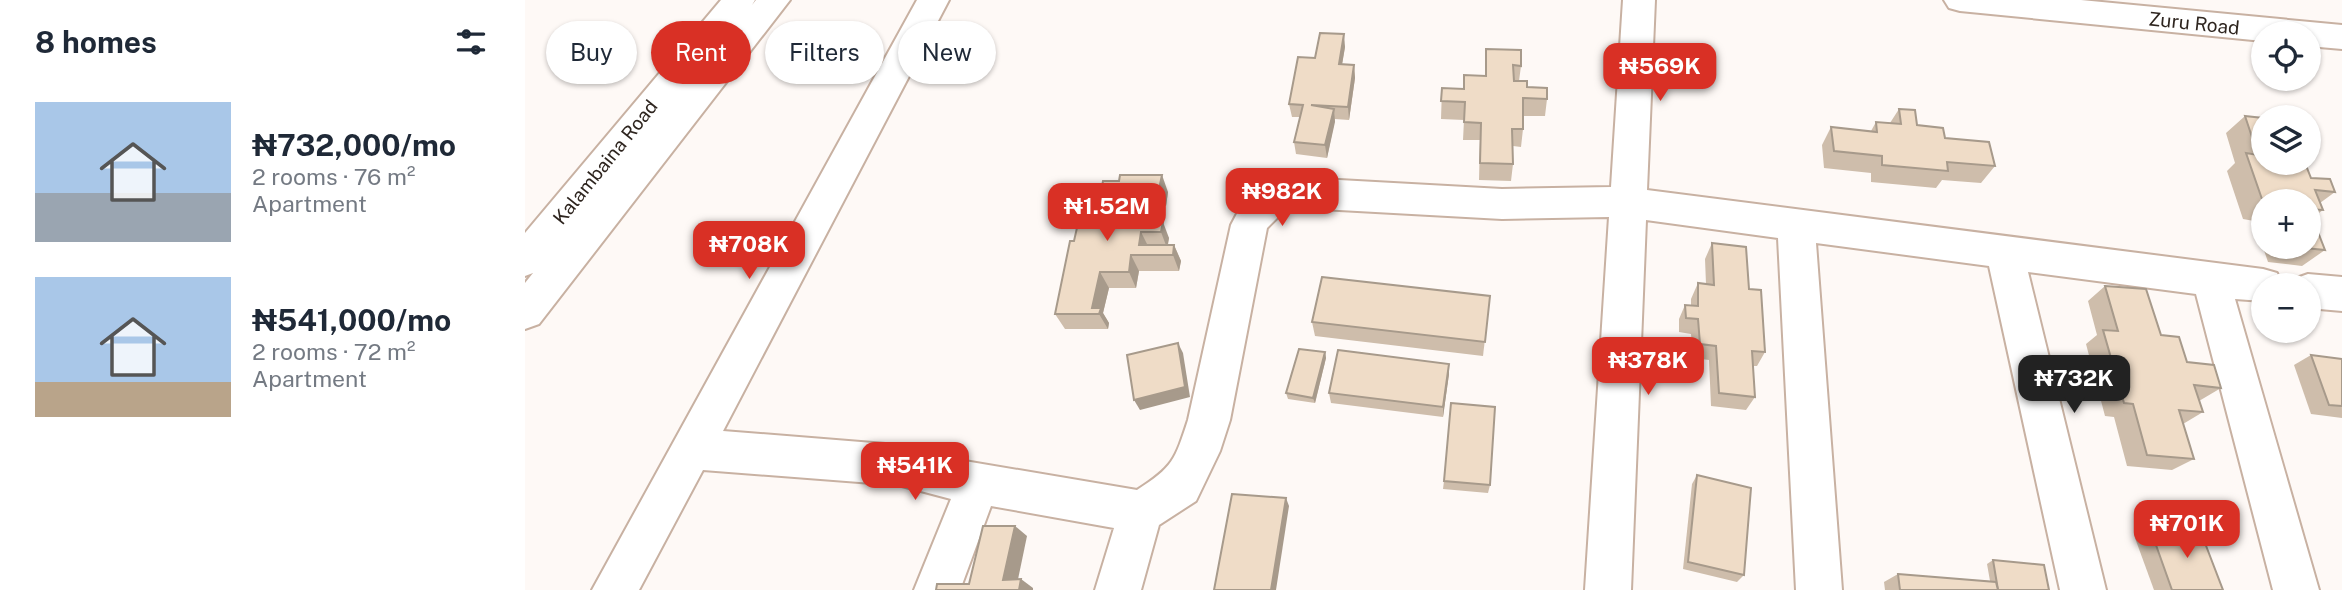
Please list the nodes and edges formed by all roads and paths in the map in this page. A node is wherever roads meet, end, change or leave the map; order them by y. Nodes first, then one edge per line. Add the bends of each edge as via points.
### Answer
1 (739, 0) edge
2 (774, 0) edge
3 (933, 0) edge
4 (1639, 0) edge
5 (1960, 0) edge
6 (2251, 28) edge
7 (2321, 35) edge
8 (2342, 37) edge
9 (1626, 202) junction
10 (1796, 223) junction
11 (2005, 255) junction
12 (525, 260) edge
13 (2211, 280) junction
14 (2251, 284) edge
15 (2321, 292) edge
16 (2342, 294) edge
17 (525, 312) edge
18 (693, 449) junction
19 (978, 484) junction
20 (1141, 512) junction
21 (615, 590) edge
22 (937, 590) edge
23 (1118, 590) edge
24 (1608, 590) edge
25 (1819, 590) edge
26 (2083, 590) edge
27 (2296, 590) edge

1 - 12 street, Kalambaina Road
2 - 17 street
3 - 18 street
4 - 9 street
5 - 6 street, Zuru Road
7 - 8 street
9 - 10 street
9 - 20 street via 1502,204 1303,192 1261,205 1249,225 1199,451 1181,486
9 - 24 street
10 - 11 street
10 - 25 street
11 - 13 street
11 - 26 street
13 - 14 street
13 - 27 street
15 - 16 street
18 - 19 street via 898,465
18 - 21 street
19 - 20 street
19 - 22 street
20 - 23 street

